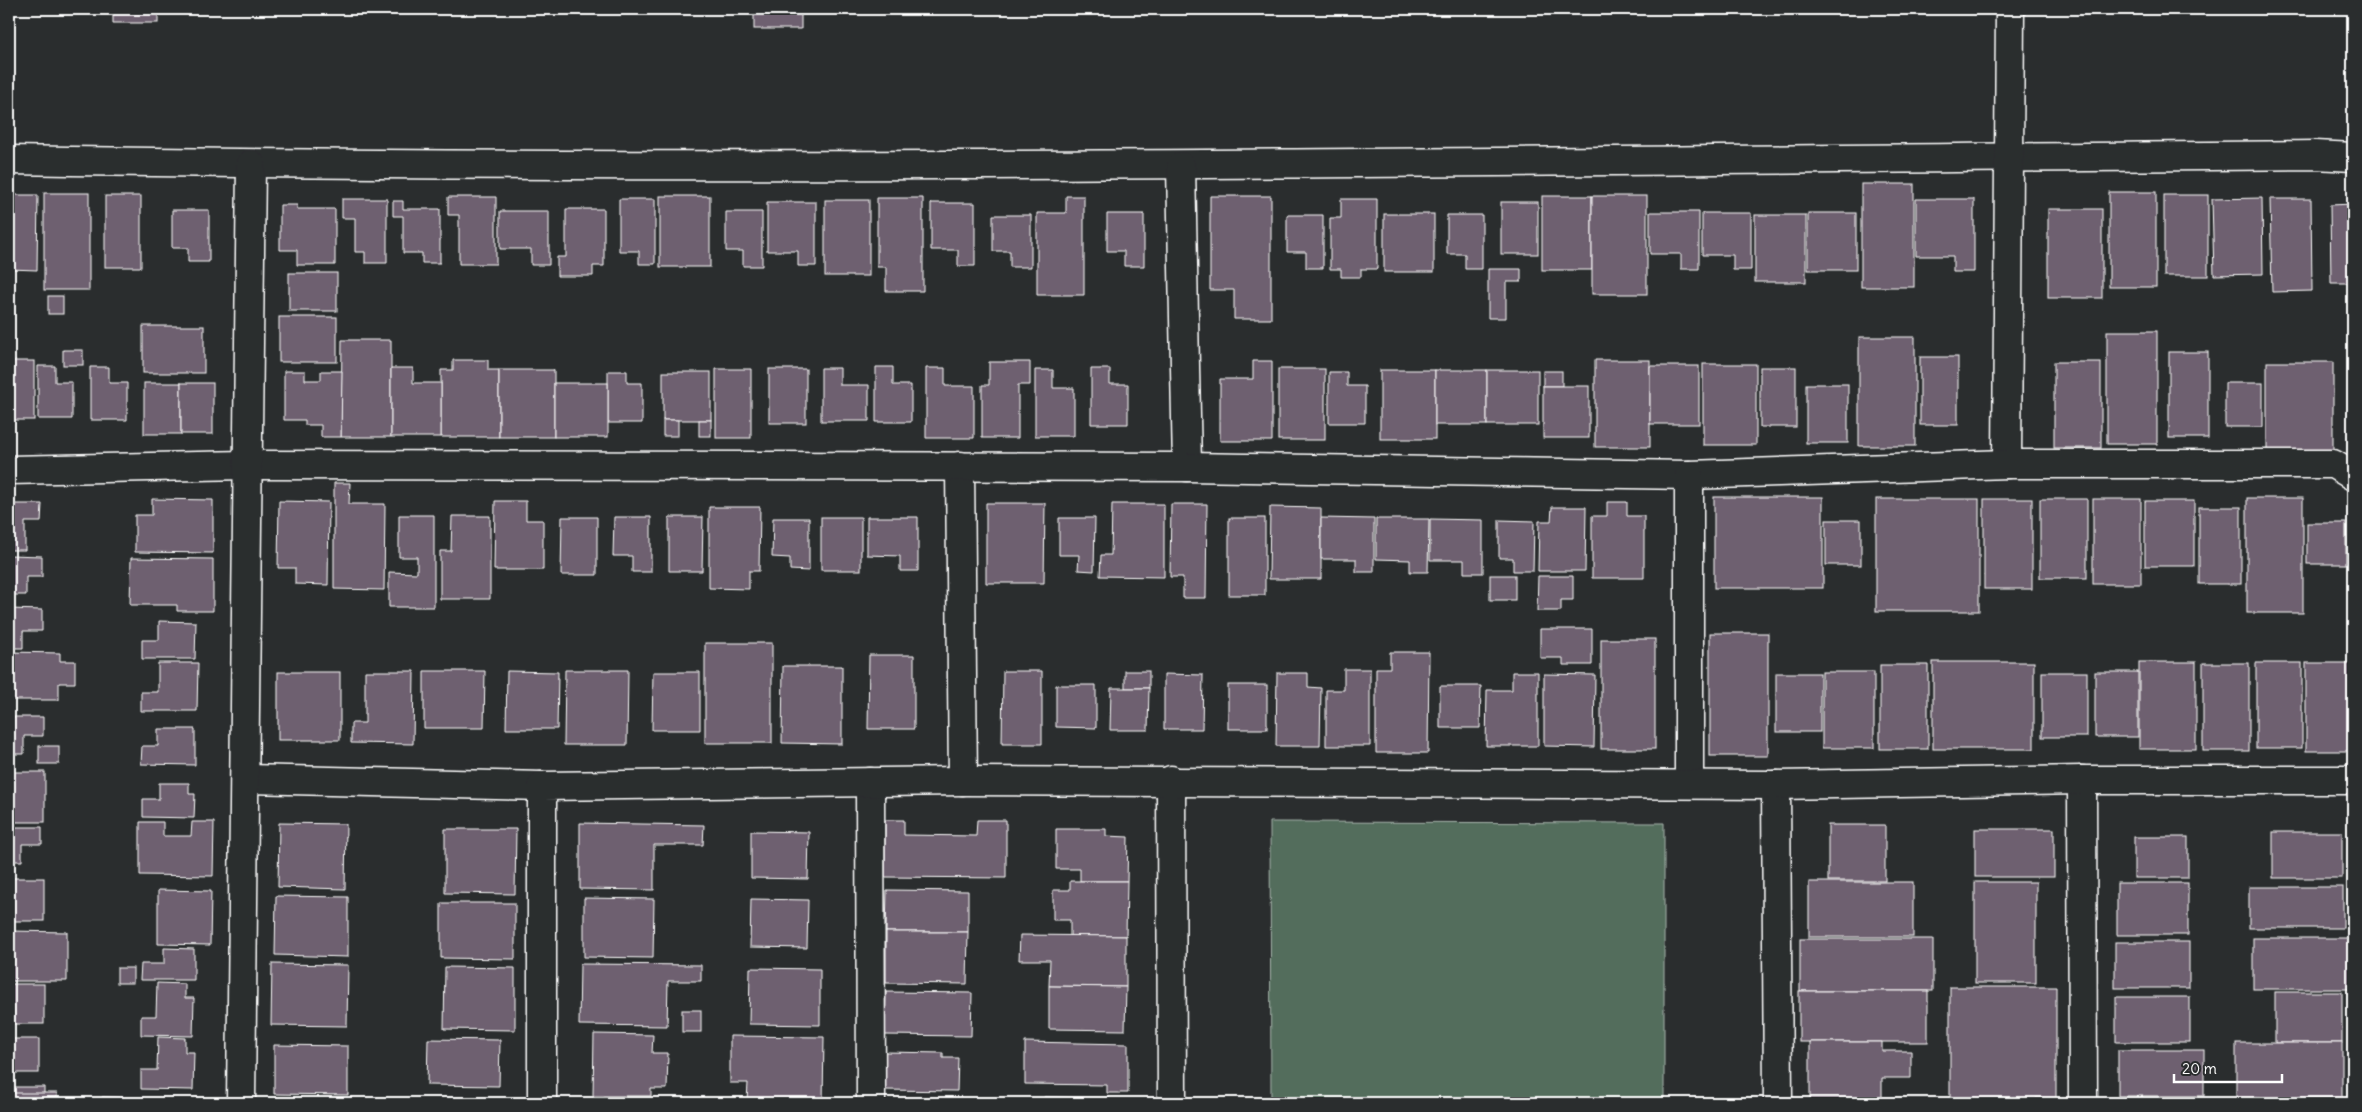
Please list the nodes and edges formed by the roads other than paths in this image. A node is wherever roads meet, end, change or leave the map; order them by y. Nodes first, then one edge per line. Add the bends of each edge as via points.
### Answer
1 (2010, 9) edge
2 (2353, 157) edge
3 (2007, 158) junction
4 (9, 160) edge
5 (251, 164) junction
6 (1181, 166) junction
7 (246, 464) junction
8 (2007, 464) junction
9 (960, 466) junction
10 (1187, 467) junction
11 (9, 470) edge
12 (1689, 475) junction
13 (2353, 476) edge
14 (246, 779) junction
15 (1171, 780) junction
16 (2082, 780) junction
17 (2353, 780) edge
18 (963, 781) junction
19 (870, 782) junction
20 (1689, 784) junction
21 (1776, 785) junction
22 (542, 786) junction
23 (241, 1103) edge
24 (542, 1103) edge
25 (871, 1103) edge
26 (1172, 1103) edge
27 (1778, 1103) edge
28 (2083, 1103) edge

1 - 3 street
2 - 3 street
3 - 6 street
3 - 8 street
4 - 5 street
5 - 6 street
5 - 7 street
6 - 10 street
7 - 9 street
7 - 11 street
7 - 14 street
8 - 12 street
8 - 13 street via 2333,464
9 - 10 street
9 - 18 street
10 - 12 street
12 - 20 street
14 - 22 street
14 - 23 street
15 - 18 street
15 - 20 street
15 - 26 street
16 - 17 street
16 - 21 street
16 - 28 street
18 - 19 street
19 - 22 street
19 - 25 street
20 - 21 street
21 - 27 street
22 - 24 street

